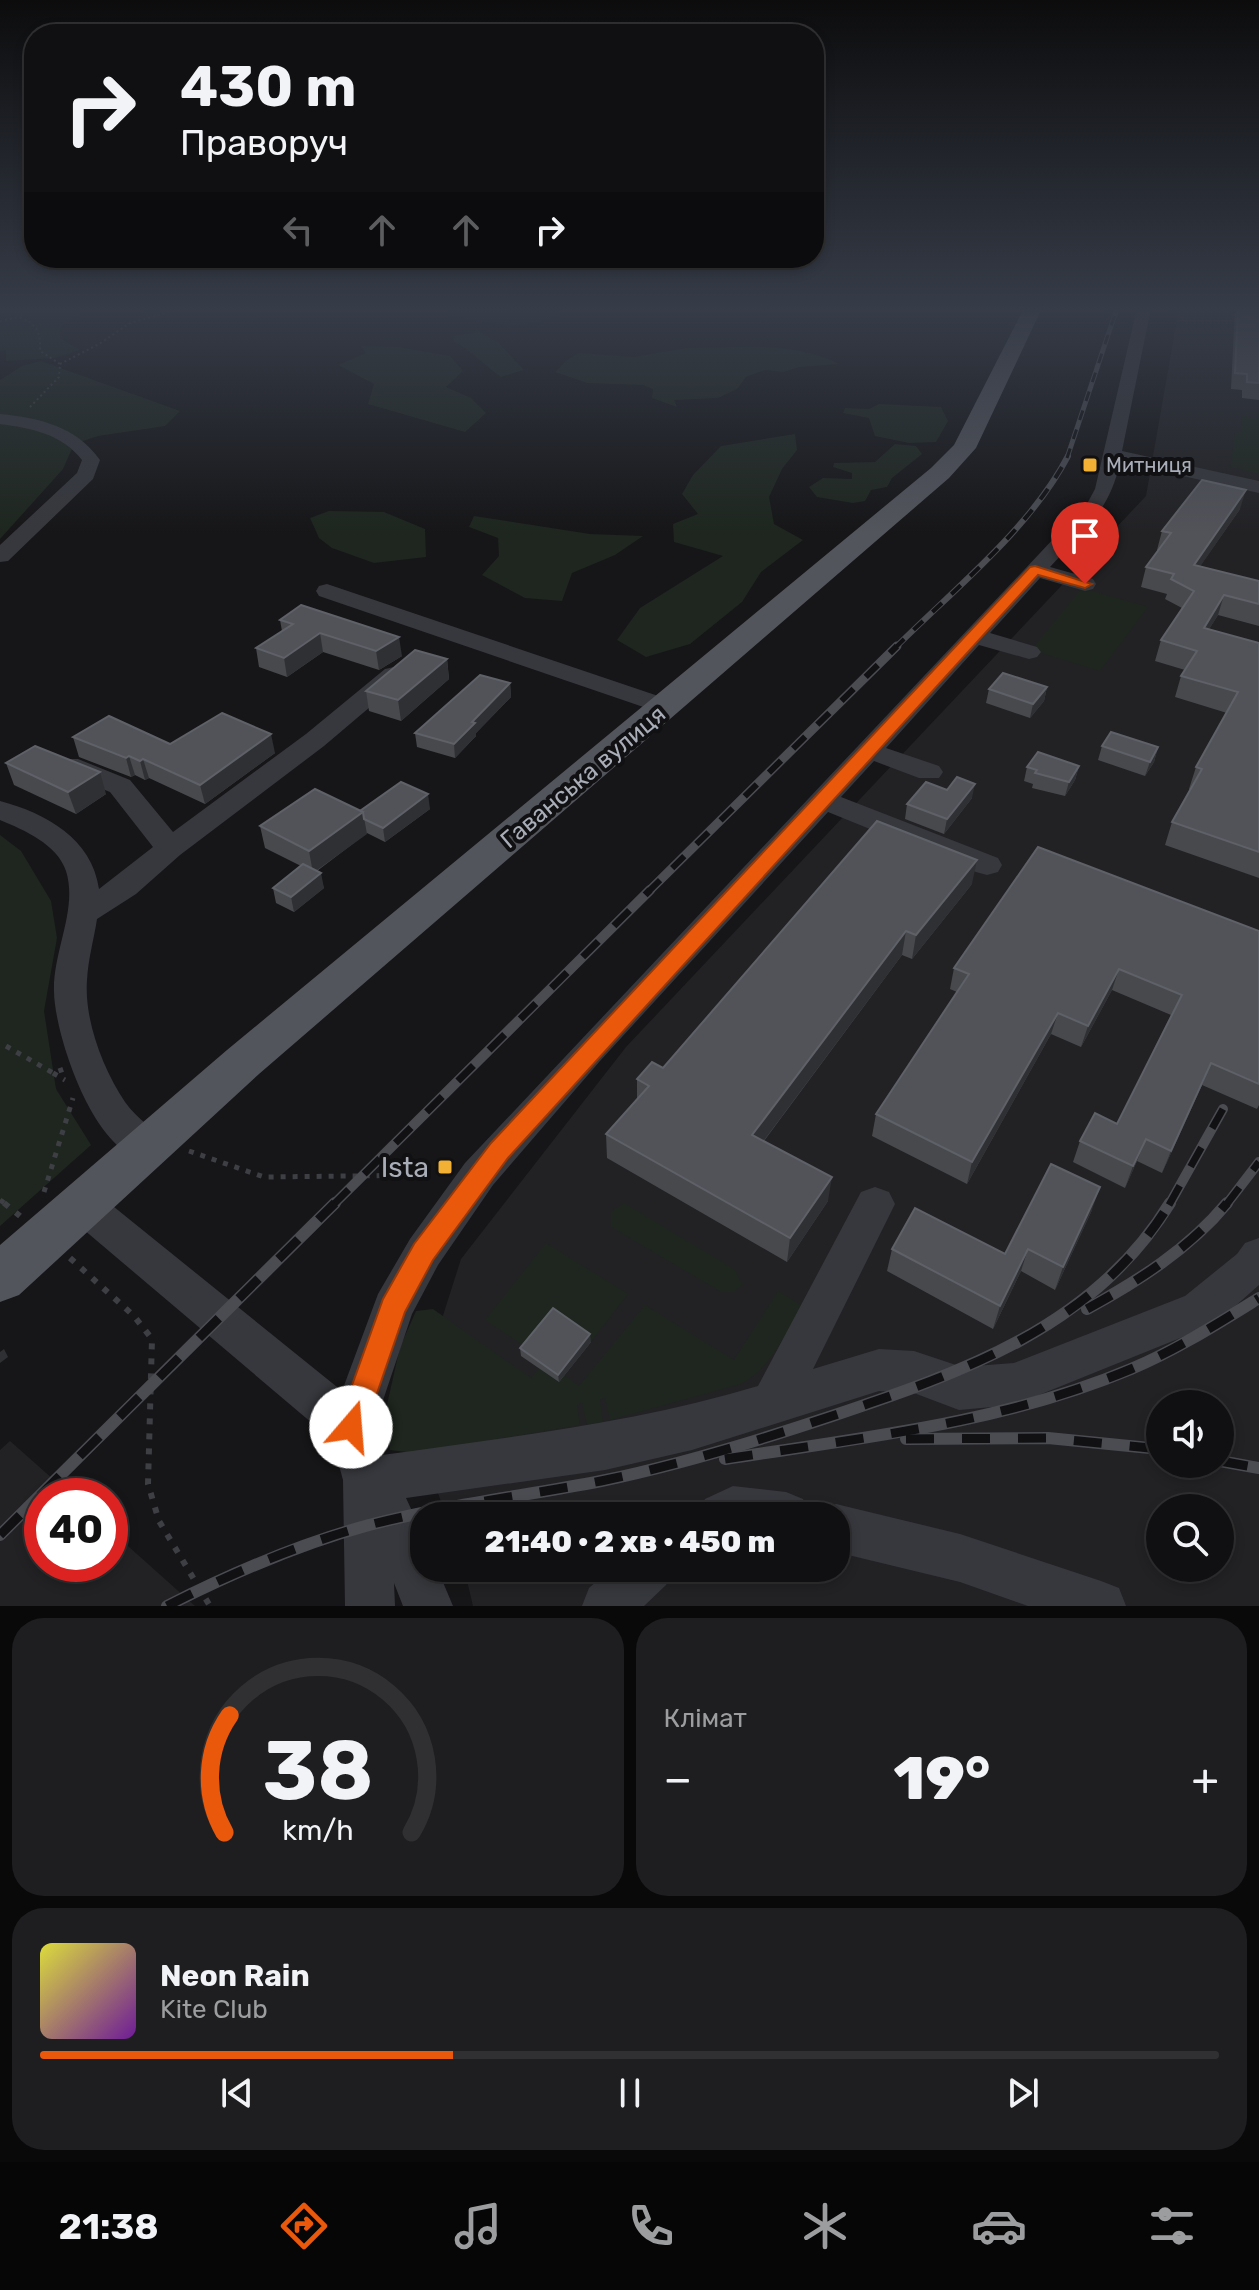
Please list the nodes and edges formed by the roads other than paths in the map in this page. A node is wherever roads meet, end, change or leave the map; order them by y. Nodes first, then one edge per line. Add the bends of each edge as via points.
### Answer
1 (996, 383) edge
2 (1127, 383) edge
3 (8, 420) edge
4 (1111, 454) junction
5 (1259, 487) edge
6 (0, 556) edge
7 (1035, 570) junction
8 (1085, 584) dead end
9 (327, 591) dead end
10 (974, 636) junction
11 (1029, 652) dead end
12 (405, 665) edge
13 (667, 707) junction
14 (867, 750) junction
15 (50, 758) edge
16 (929, 772) dead end
17 (821, 799) junction
18 (0, 810) edge
19 (170, 848) junction
20 (987, 865) dead end
21 (81, 914) junction
22 (148, 1147) junction
23 (875, 1204) dead end
24 (58, 1215) junction
25 (1256, 1265) edge
26 (0, 1278) edge
27 (773, 1403) junction
28 (351, 1427) junction
29 (366, 1480) junction
30 (850, 1531) edge
31 (634, 1582) edge
32 (370, 1606) edge
33 (428, 1606) edge
34 (607, 1606) edge
35 (1101, 1606) edge

1 - 13 main road, Гаванська вулиця via 964,448 940,473
2 - 4 street
3 - 6 street via 69,437 91,460 86,475
4 - 5 street
4 - 7 street via 1105,489 1096,505
7 - 8 street
7 - 10 street
9 - 13 street
10 - 11 street
10 - 14 street
12 - 19 street
13 - 22 main road, Гаванська вулиця
14 - 16 street
14 - 17 street
15 - 19 street via 120,786
17 - 20 street
17 - 28 street via 479,1174 424,1252 393,1308
18 - 21 street via 46,832 75,858 82,873
19 - 21 street via 125,887
21 - 22 street via 70,992 88,1059 123,1128
22 - 24 main road, Гаванська вулиця
23 - 27 street
24 - 26 main road, Гаванська вулиця
24 - 28 street
25 - 27 street via 1200,1310 1014,1384 959,1389 914,1372 879,1370
27 - 29 street via 605,1447
28 - 29 street
29 - 32 street
29 - 33 street via 393,1520
30 - 35 street via 960,1558
31 - 34 street

